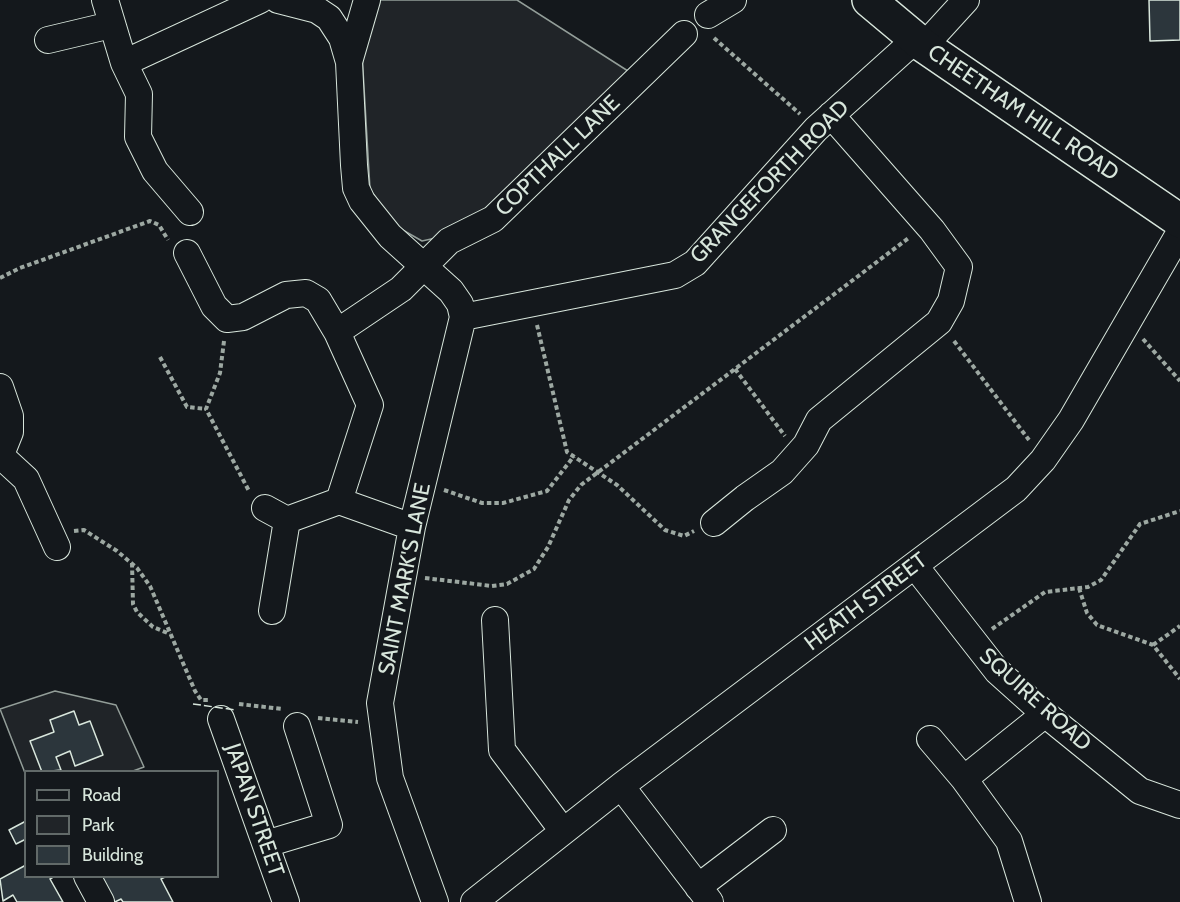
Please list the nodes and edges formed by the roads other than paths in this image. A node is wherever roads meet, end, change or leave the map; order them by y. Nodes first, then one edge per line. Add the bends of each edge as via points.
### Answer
1 (105, 0) edge
2 (260, 0) edge
3 (278, 0) edge
4 (367, 0) edge
5 (734, 0) edge
6 (869, 0) edge
7 (966, 0) edge
8 (111, 25) junction
9 (48, 40) dead end
10 (920, 43) junction
11 (349, 62) junction
12 (123, 63) junction
13 (831, 115) junction
14 (190, 212) dead end
15 (1180, 221) edge
16 (1180, 232) edge
17 (187, 253) road end
18 (424, 266) junction
19 (463, 317) junction
20 (337, 332) junction
21 (0, 387) edge
22 (1, 457) edge
23 (339, 501) junction
24 (714, 523) road end
25 (412, 527) junction
26 (53, 540) road end
27 (915, 566) junction
28 (272, 611) dead end
29 (495, 620) dead end
30 (222, 708) road end
31 (1044, 714) junction
32 (299, 718) road end
33 (930, 739) dead end
34 (964, 779) junction
35 (621, 786) junction
36 (1180, 805) edge
37 (773, 830) dead end
38 (563, 831) junction
39 (266, 844) junction
40 (88, 878) edge
41 (706, 898) edge
42 (101, 902) edge
43 (286, 902) edge
44 (435, 902) edge
45 (474, 902) edge
46 (1028, 902) edge

1 - 8 street
2 - 12 street
3 - 11 street via 303,5 329,18 342,38
4 - 11 street
5 - 18 street, COPTHALL LANE via 699,26 493,219 449,241
6 - 10 highway, CHEETHAM HILL ROAD
7 - 10 street, GRANGEFORTH ROAD
8 - 9 street
8 - 12 street
10 - 13 street, GRANGEFORTH ROAD
10 - 15 highway, CHEETHAM HILL ROAD
11 - 18 street via 356,188 374,218
12 - 14 street via 139,94 138,136 155,171
13 - 19 street, GRANGEFORTH ROAD via 695,263 675,274
13 - 24 street via 959,267 951,301 939,322 819,420 799,454 782,472
16 - 27 street, HEATH STREET via 1043,460 1016,489
17 - 20 street via 214,306 227,320 286,296 306,293 318,300
18 - 19 street via 451,291
18 - 20 street, COPTHALL LANE via 401,289
19 - 25 street, SAINT MARK'S LANE
20 - 23 street via 370,405
21 - 22 street via 10,416 10,432
22 - 26 street via 26,479
23 - 25 street
23 - 28 street via 276,514
25 - 44 street, SAINT MARK'S LANE via 380,703 390,778
27 - 31 street, SQUIRE ROAD via 972,642
27 - 35 street, HEATH STREET
29 - 38 street via 502,750
30 - 39 street, JAPAN STREET
31 - 34 street
31 - 36 street, SQUIRE ROAD via 1140,791
32 - 39 street via 329,825
33 - 34 street
34 - 46 street via 1009,841
35 - 38 street, HEATH STREET
35 - 41 street
37 - 41 street
38 - 45 street, HEATH STREET
39 - 43 street, JAPAN STREET
40 - 42 street

